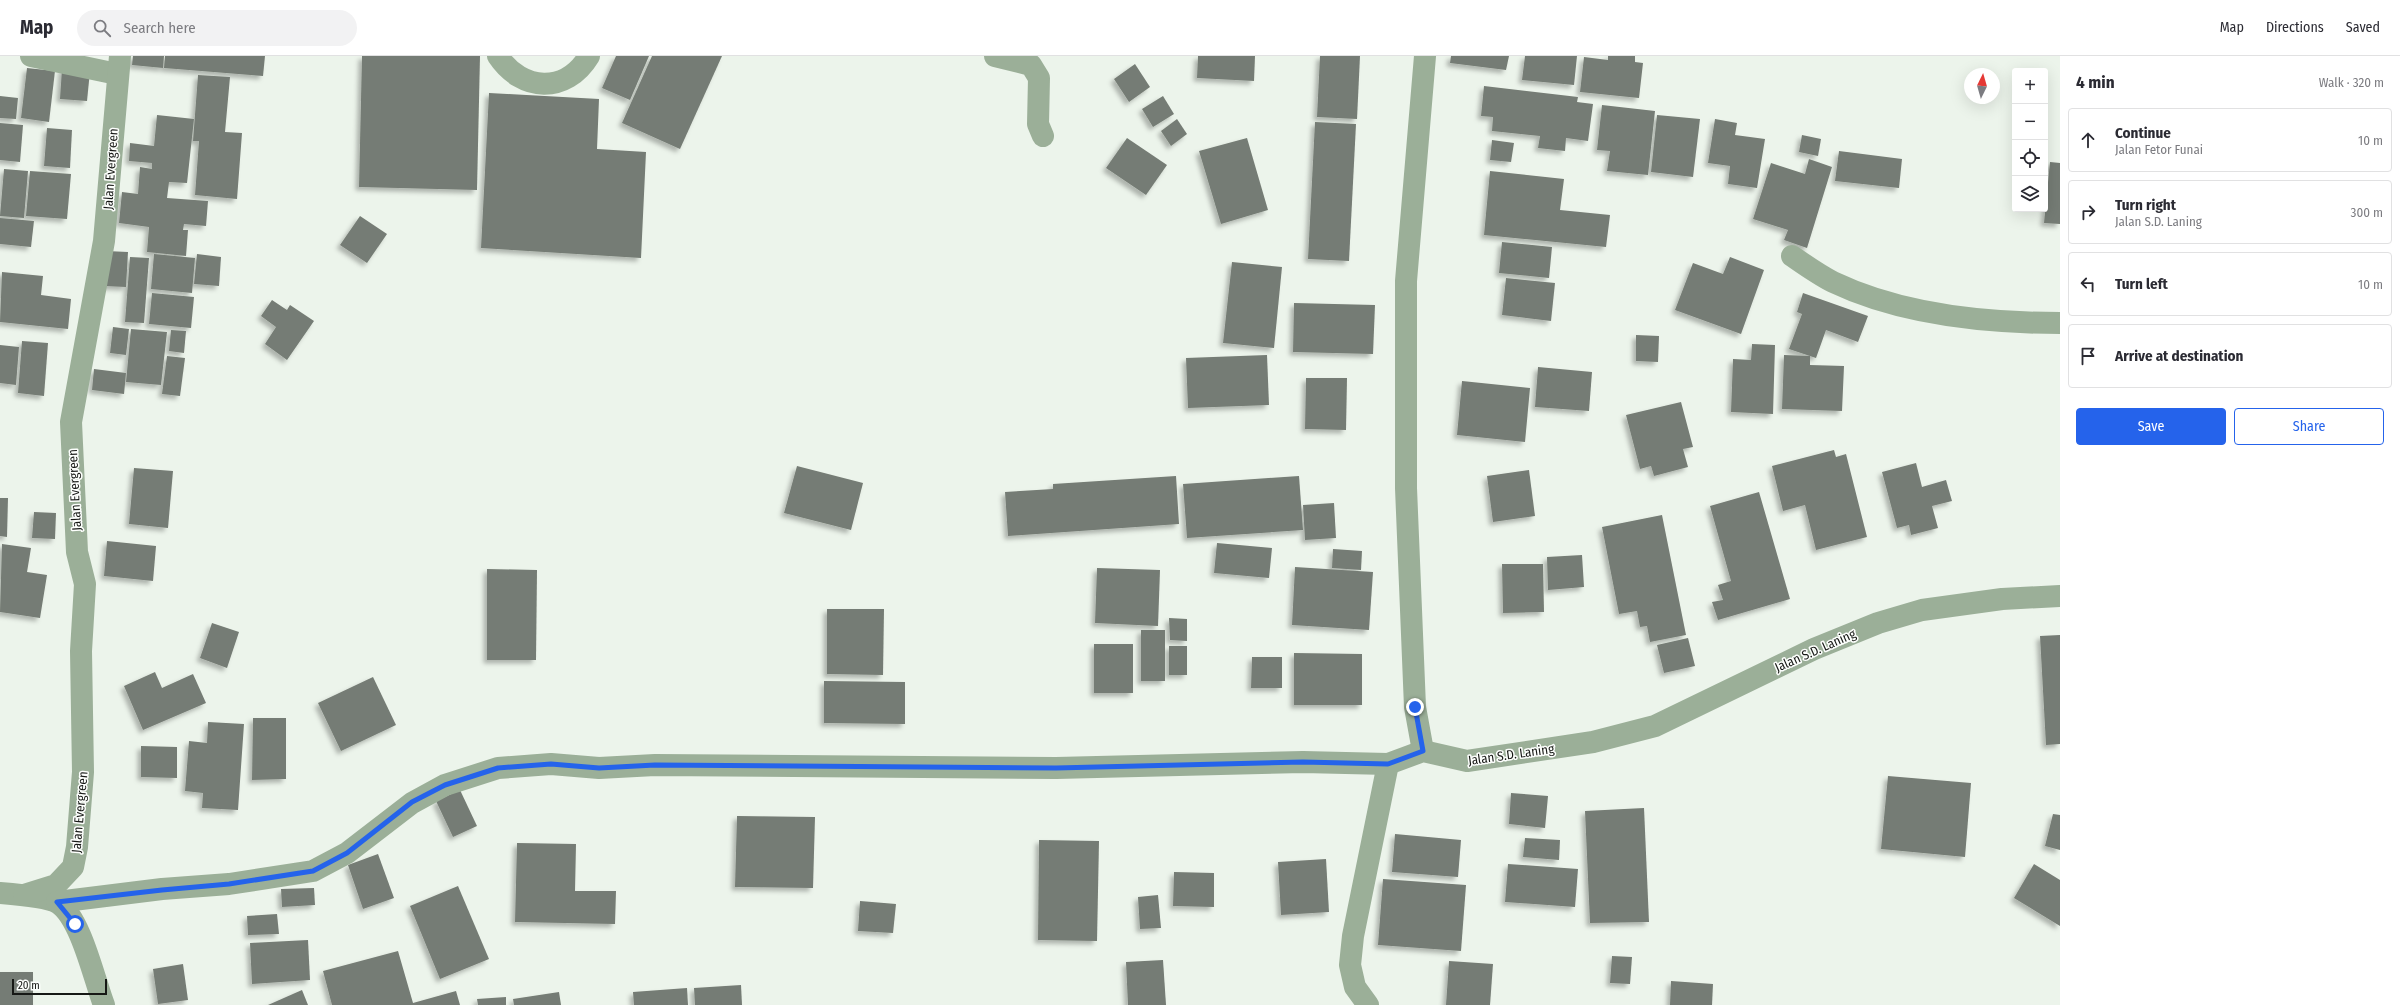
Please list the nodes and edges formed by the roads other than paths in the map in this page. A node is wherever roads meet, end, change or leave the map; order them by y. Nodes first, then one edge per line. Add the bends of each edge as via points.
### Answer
1 (31, 56) edge
2 (498, 56) edge
3 (589, 56) edge
4 (995, 56) edge
5 (1425, 56) edge
6 (118, 65) edge
7 (1043, 136) dead end
8 (1792, 256) dead end
9 (2060, 323) edge
10 (2060, 596) edge
11 (1423, 751) junction
12 (1388, 764) junction
13 (0, 893) edge
14 (24, 895) junction
15 (57, 902) junction
16 (104, 1005) edge
17 (1368, 1005) edge

1 - 6 street
2 - 3 street via 507,70 527,82 550,84 568,78 582,67
4 - 7 street via 1032,65 1039,78 1038,124
5 - 11 street via 1406,281 1406,488 1415,707
6 - 14 street, Jalan Evergreen via 104,240 71,422 77,552 85,584 81,651 83,772 77,847 73,867 56,885
8 - 9 street via 1833,282 1903,306 2009,323
10 - 11 street, Jalan S.D. Laning via 2002,599 1922,610 1878,623 1814,649 1655,726 1593,742 1467,761
11 - 12 street
12 - 15 street via 1303,762 1056,768 655,765 599,768 551,764 498,768 445,785 412,802 347,853 313,871 236,883
12 - 17 street via 1353,936 1350,965 1355,987
13 - 14 street
14 - 15 street
15 - 16 street via 75,924

